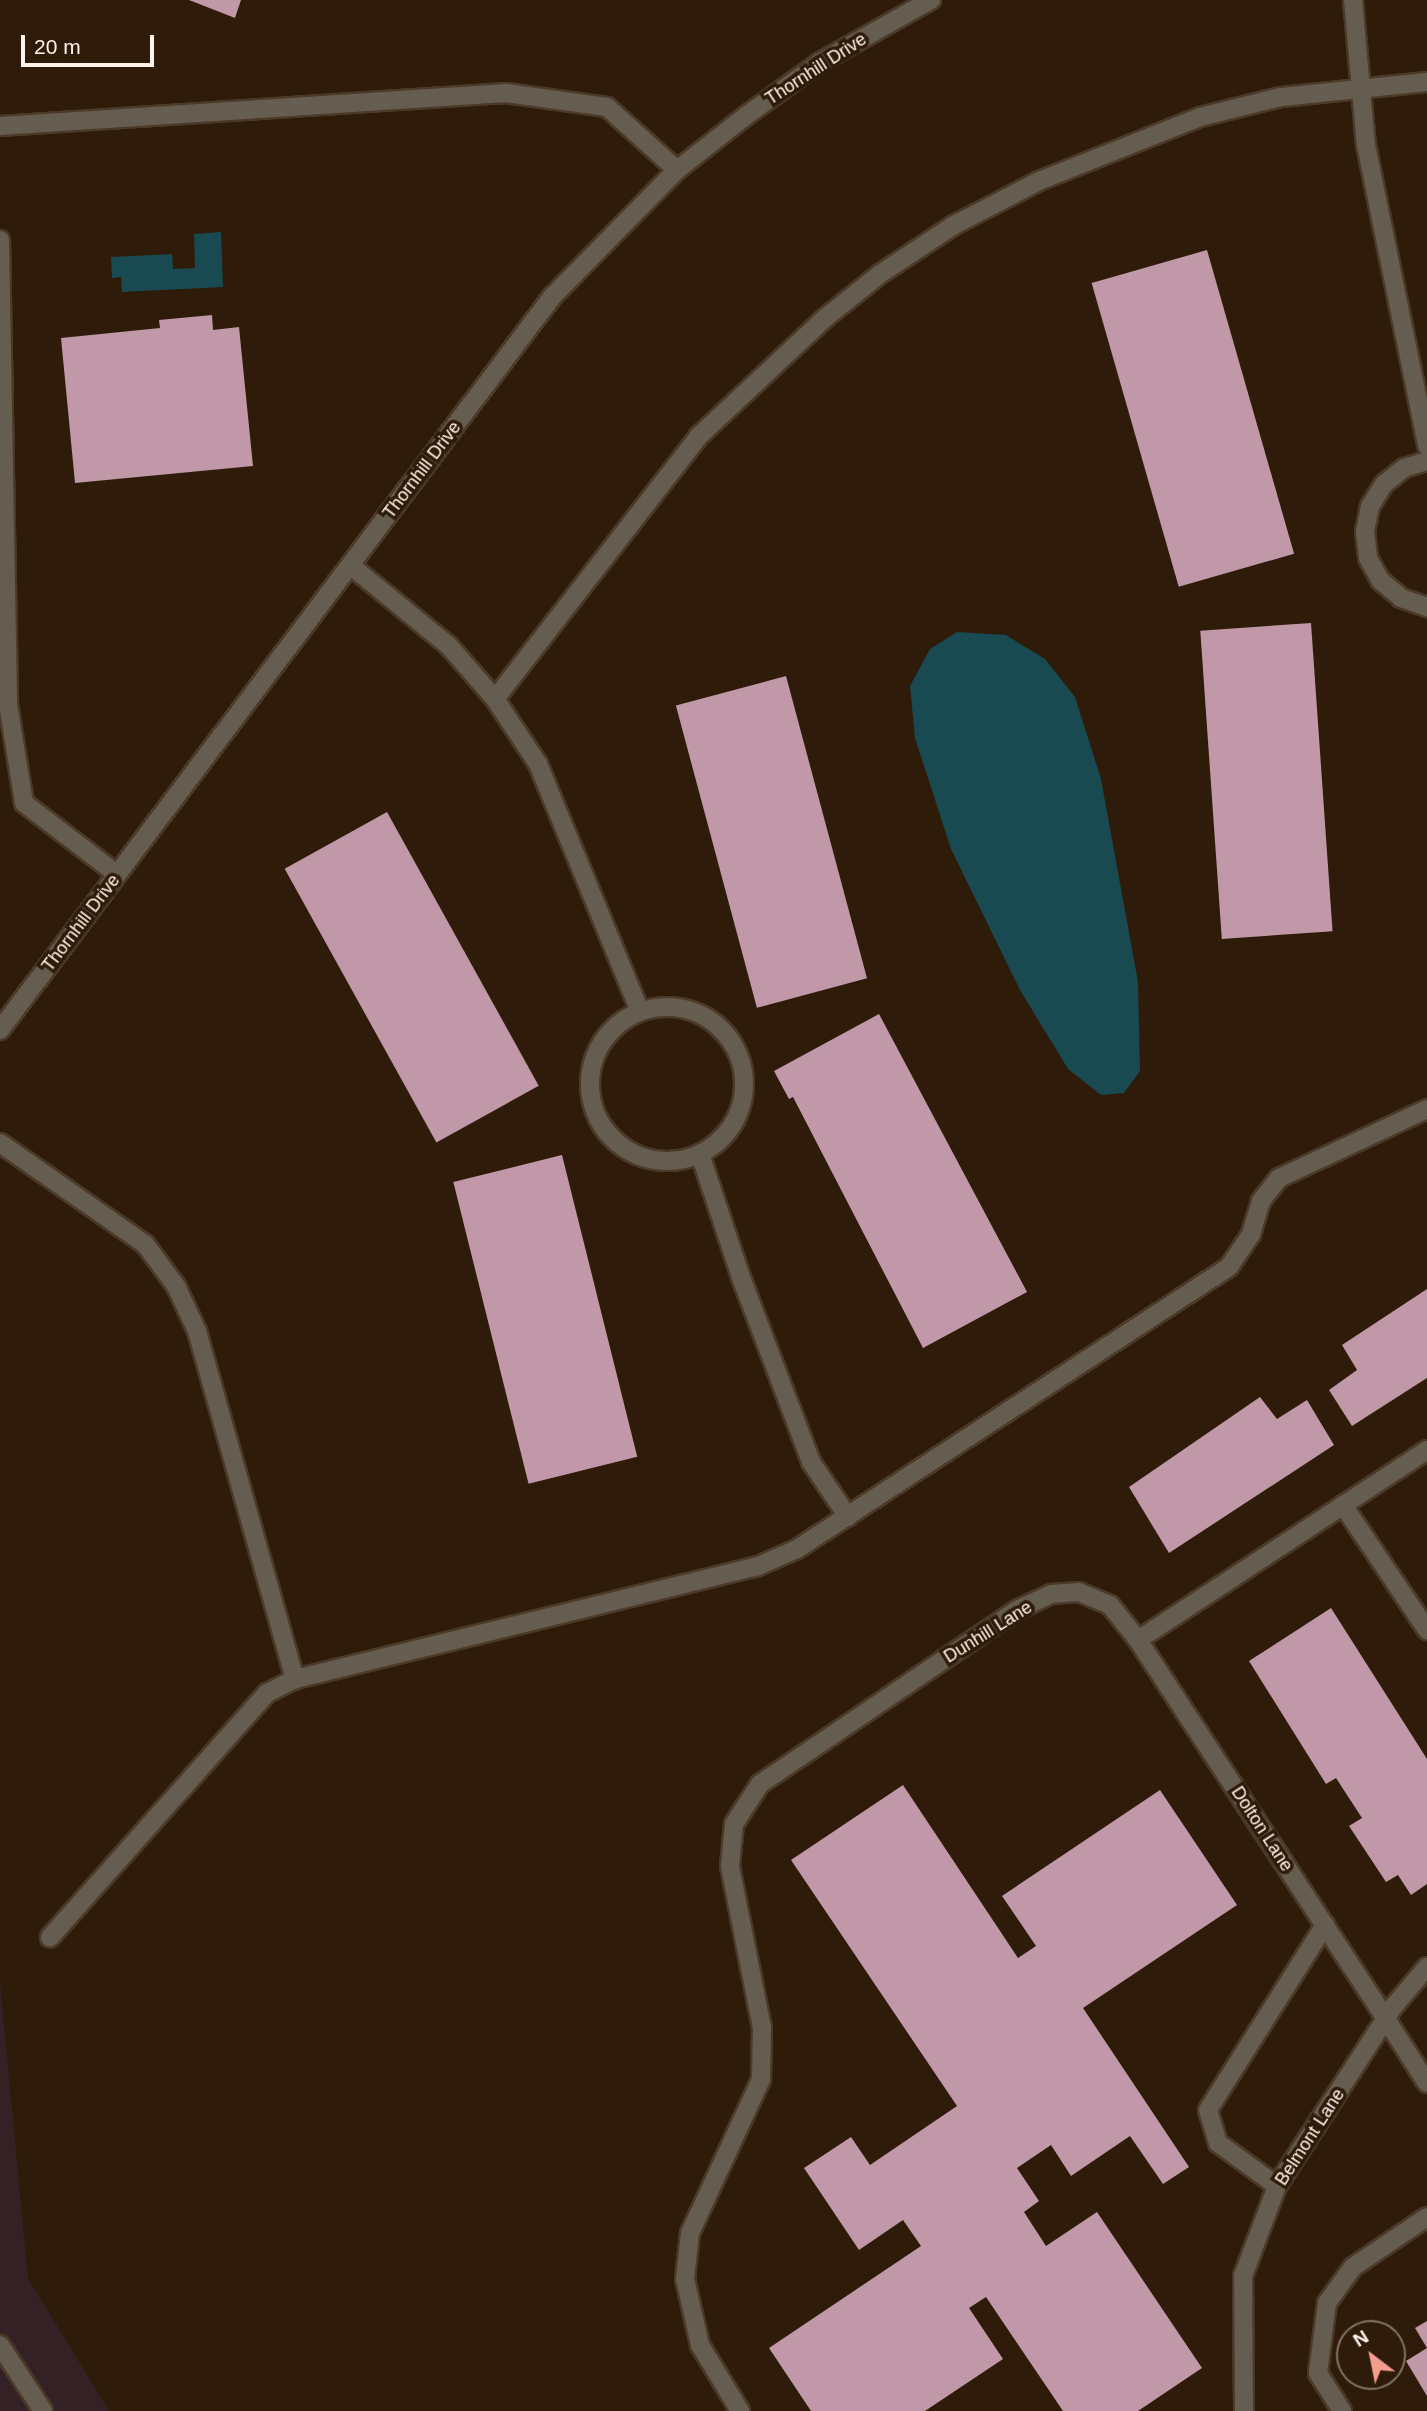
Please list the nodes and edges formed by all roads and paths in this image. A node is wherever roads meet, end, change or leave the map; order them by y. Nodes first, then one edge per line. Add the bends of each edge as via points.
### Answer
1 (931, 0) edge
2 (1353, 0) edge
3 (1427, 82) edge
4 (1359, 88) junction
5 (0, 127) edge
6 (677, 170) junction
7 (0, 240) edge
8 (1427, 446) edge
9 (1427, 461) edge
10 (350, 565) junction
11 (1427, 607) edge
12 (495, 699) junction
13 (117, 874) junction
14 (640, 1011) junction
15 (0, 1030) edge
16 (1427, 1109) edge
17 (0, 1143) edge
18 (700, 1154) junction
19 (1427, 1450) edge
20 (1343, 1505) junction
21 (848, 1517) junction
22 (1427, 1630) edge
23 (1138, 1640) junction
24 (295, 1679) junction
25 (1325, 1925) junction
26 (50, 1937) dead end
27 (1427, 1967) edge
28 (1386, 2019) junction
29 (1427, 2083) edge
30 (1277, 2186) junction
31 (1427, 2217) edge
32 (0, 2345) edge
33 (43, 2411) edge
34 (740, 2411) edge
35 (1244, 2411) edge
36 (1342, 2411) edge

1 - 6 street, Thornhill Drive via 819,63
2 - 4 street
3 - 4 street
4 - 8 street via 1366,145
4 - 12 street via 1281,97 1200,117 1120,145 966,219 880,274 824,318 698,437
5 - 6 street via 506,93 607,107
6 - 10 street, Thornhill Drive via 552,297
7 - 13 street via 8,704 24,803
9 - 11 street via 1405,468 1384,484 1370,506 1365,532 1368,558 1381,581 1401,598
10 - 12 street via 449,646
10 - 13 street, Thornhill Drive
12 - 14 street via 538,764
13 - 15 street, Thornhill Drive
14 - 18 street via 691,1010 715,1023 732,1042 743,1067 744,1093 736,1117 721,1139
14 - 18 street via 618,1023 602,1042 592,1065 589,1090 595,1114 608,1135 639,1156 676,1161
16 - 21 street via 1279,1178 1261,1202 1251,1234 1228,1267
17 - 24 street via 145,1244 176,1286 197,1331
18 - 21 street via 811,1462
19 - 20 street
20 - 22 street
20 - 23 street
21 - 24 street via 797,1549 756,1567
23 - 25 street, Dolton Lane
23 - 34 street, Dunhill Lane via 1110,1605 1079,1592 1051,1594 1017,1610 760,1784 734,1824 730,1866 762,2028 761,2079 690,2233 685,2280 700,2345
24 - 26 street via 267,1692
25 - 28 street, Dolton Lane
25 - 30 street via 1209,2110 1218,2143
27 - 28 street, Belmont Lane
28 - 29 street, Dolton Lane
28 - 30 street, Belmont Lane
30 - 35 street, Belmont Lane via 1243,2276
31 - 36 street via 1353,2267 1327,2303 1318,2373
32 - 33 street

